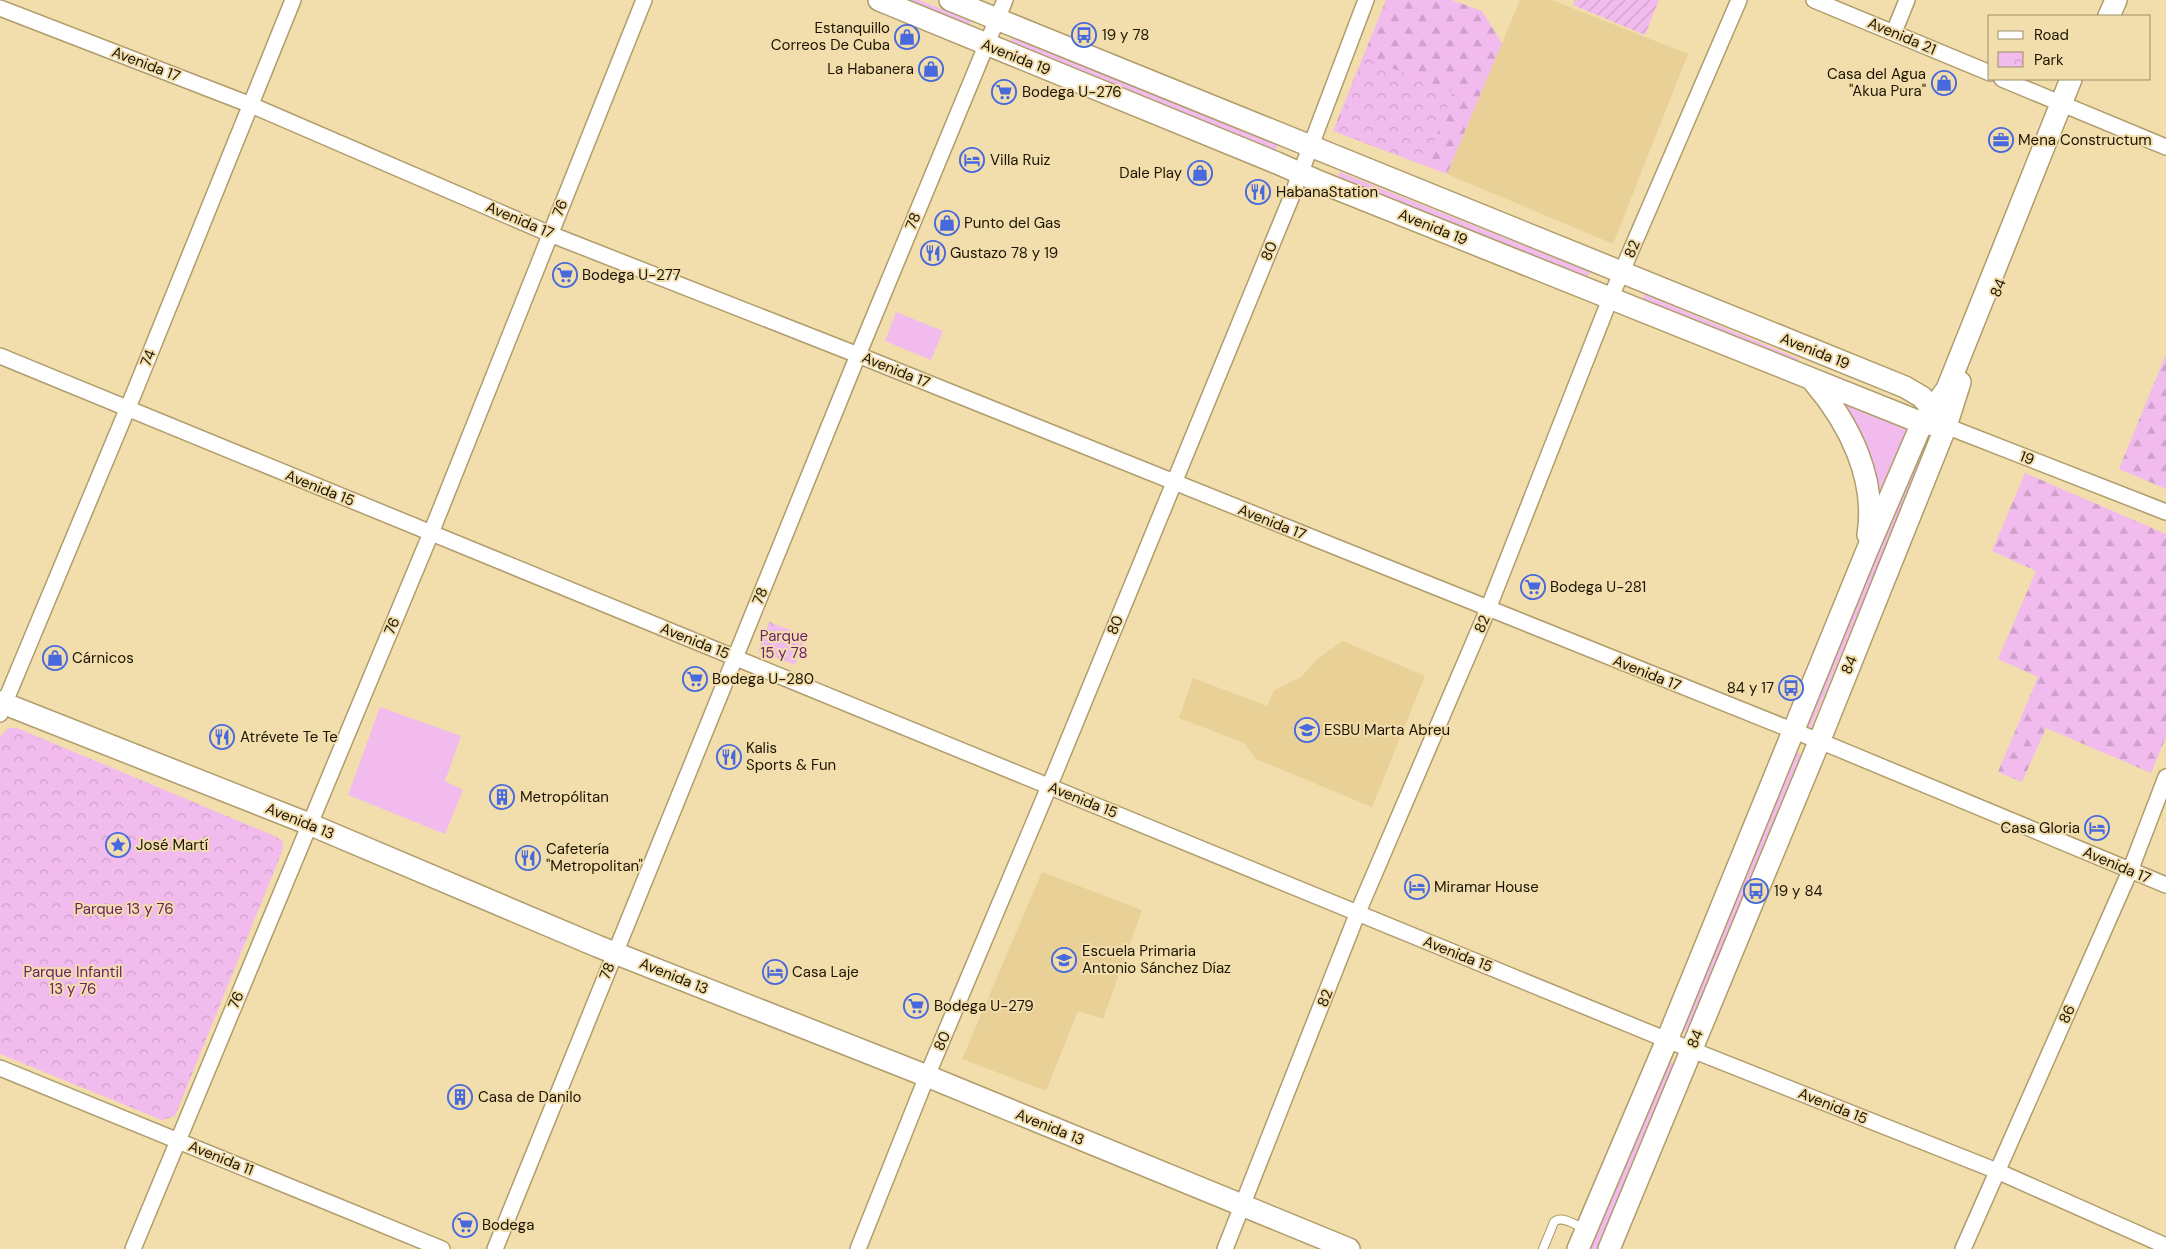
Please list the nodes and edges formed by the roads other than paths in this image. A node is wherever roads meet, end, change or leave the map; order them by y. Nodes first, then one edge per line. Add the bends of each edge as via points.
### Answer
1 (293, 0) edge
2 (644, 0) edge
3 (879, 0) edge
4 (950, 0) edge
5 (1366, 0) edge
6 (1739, 0) edge
7 (1814, 0) edge
8 (1907, 0) edge
9 (2102, 0) edge
10 (2116, 0) edge
11 (0, 8) edge
12 (1001, 10) edge
13 (2096, 15) edge
14 (2109, 15) edge
15 (1894, 32) junction
16 (986, 45) junction
17 (1988, 73) edge
18 (2004, 80) edge
19 (2071, 80) edge
20 (2083, 80) edge
21 (251, 105) junction
22 (2066, 106) junction
23 (1310, 145) junction
24 (2166, 147) edge
25 (1299, 173) junction
26 (550, 234) junction
27 (1622, 273) junction
28 (1610, 298) junction
29 (858, 354) junction
30 (0, 356) edge
31 (1811, 378) junction
32 (128, 408) junction
33 (1927, 416) junction
34 (1946, 426) junction
35 (1173, 482) junction
36 (2166, 512) edge
37 (431, 533) junction
38 (1866, 553) junction
39 (1488, 609) junction
40 (735, 658) junction
41 (1, 706) edge
42 (1793, 732) junction
43 (1818, 742) junction
44 (2166, 777) edge
45 (1049, 786) junction
46 (309, 824) junction
47 (2130, 871) junction
48 (2166, 886) edge
49 (1358, 912) junction
50 (614, 953) junction
51 (1667, 1040) junction
52 (1691, 1050) junction
53 (0, 1068) edge
54 (928, 1076) junction
55 (178, 1140) junction
56 (1997, 1172) junction
57 (1243, 1206) junction
58 (1582, 1239) edge
59 (2166, 1245) edge
60 (133, 1249) edge
61 (442, 1249) edge
62 (495, 1249) edge
63 (858, 1249) edge
64 (1225, 1249) edge
65 (1349, 1249) edge
66 (1543, 1249) edge
67 (1609, 1249) edge
68 (1963, 1249) edge

1 - 21 street, 74
2 - 26 street, 76
3 - 16 main road, Avenida 19
4 - 12 main road, Avenida 19
5 - 23 street, 80
6 - 27 street, 82
7 - 15 street, Avenida 21
8 - 15 street
9 - 13 main road
10 - 14 main road
11 - 21 street, Avenida 17
12 - 16 street, 78
12 - 23 main road, Avenida 19
15 - 17 street, Avenida 21
16 - 25 main road, Avenida 19
16 - 29 street, 78
18 - 22 street
19 - 22 main road, 84
20 - 22 main road, 84
21 - 26 street, Avenida 17
21 - 32 street, 74
22 - 24 street
22 - 33 main road, 84 via 1947,389
22 - 34 main road, 84
23 - 25 street, 80
23 - 27 main road, Avenida 19
25 - 28 main road, Avenida 19
25 - 35 street, 80
26 - 29 street, Avenida 17
26 - 37 street, 76
27 - 28 street, 82
27 - 33 main road, Avenida 19 via 1905,387 1922,397
28 - 31 main road, Avenida 19
28 - 39 street, 82
29 - 35 street, Avenida 17
29 - 40 street, 78
30 - 32 street, Avenida 15
31 - 33 main road
31 - 38 main road, Avenida 19 via 1849,429 1859,456 1870,521
32 - 37 street, Avenida 15
32 - 41 street, 74
33 - 34 main road
33 - 38 main road, 84
34 - 36 street, 19
34 - 43 main road, 84
35 - 39 street, Avenida 17
35 - 45 street, 80
37 - 40 street, Avenida 15
37 - 46 street, 76
38 - 42 main road, 84
39 - 42 street, Avenida 17
39 - 49 street, 82
40 - 45 street, Avenida 15
40 - 50 street, 78
41 - 46 main road, Avenida 13
42 - 43 street, Avenida 17
42 - 51 main road, 84
43 - 47 street, Avenida 17
43 - 52 main road, 84
44 - 47 street, 86
45 - 49 street, Avenida 15
45 - 54 street, 80
46 - 50 main road, Avenida 13
46 - 55 street, 76
47 - 48 street, Avenida 17
47 - 56 street, 86
49 - 51 street, Avenida 15
49 - 57 street, 82
50 - 54 main road, Avenida 13
50 - 62 street, 78
51 - 52 street, Avenida 15
51 - 58 main road, 84
52 - 56 street, Avenida 15
52 - 67 main road, 84
53 - 55 street, Avenida 11
54 - 57 main road, Avenida 13
54 - 63 street, 80
55 - 60 street, 76
55 - 61 street, Avenida 11
56 - 59 street, Avenida 15
56 - 68 street, 86
57 - 64 street, 82
57 - 65 main road, Avenida 13
58 - 66 lane via 1562,1219 1557,1219

